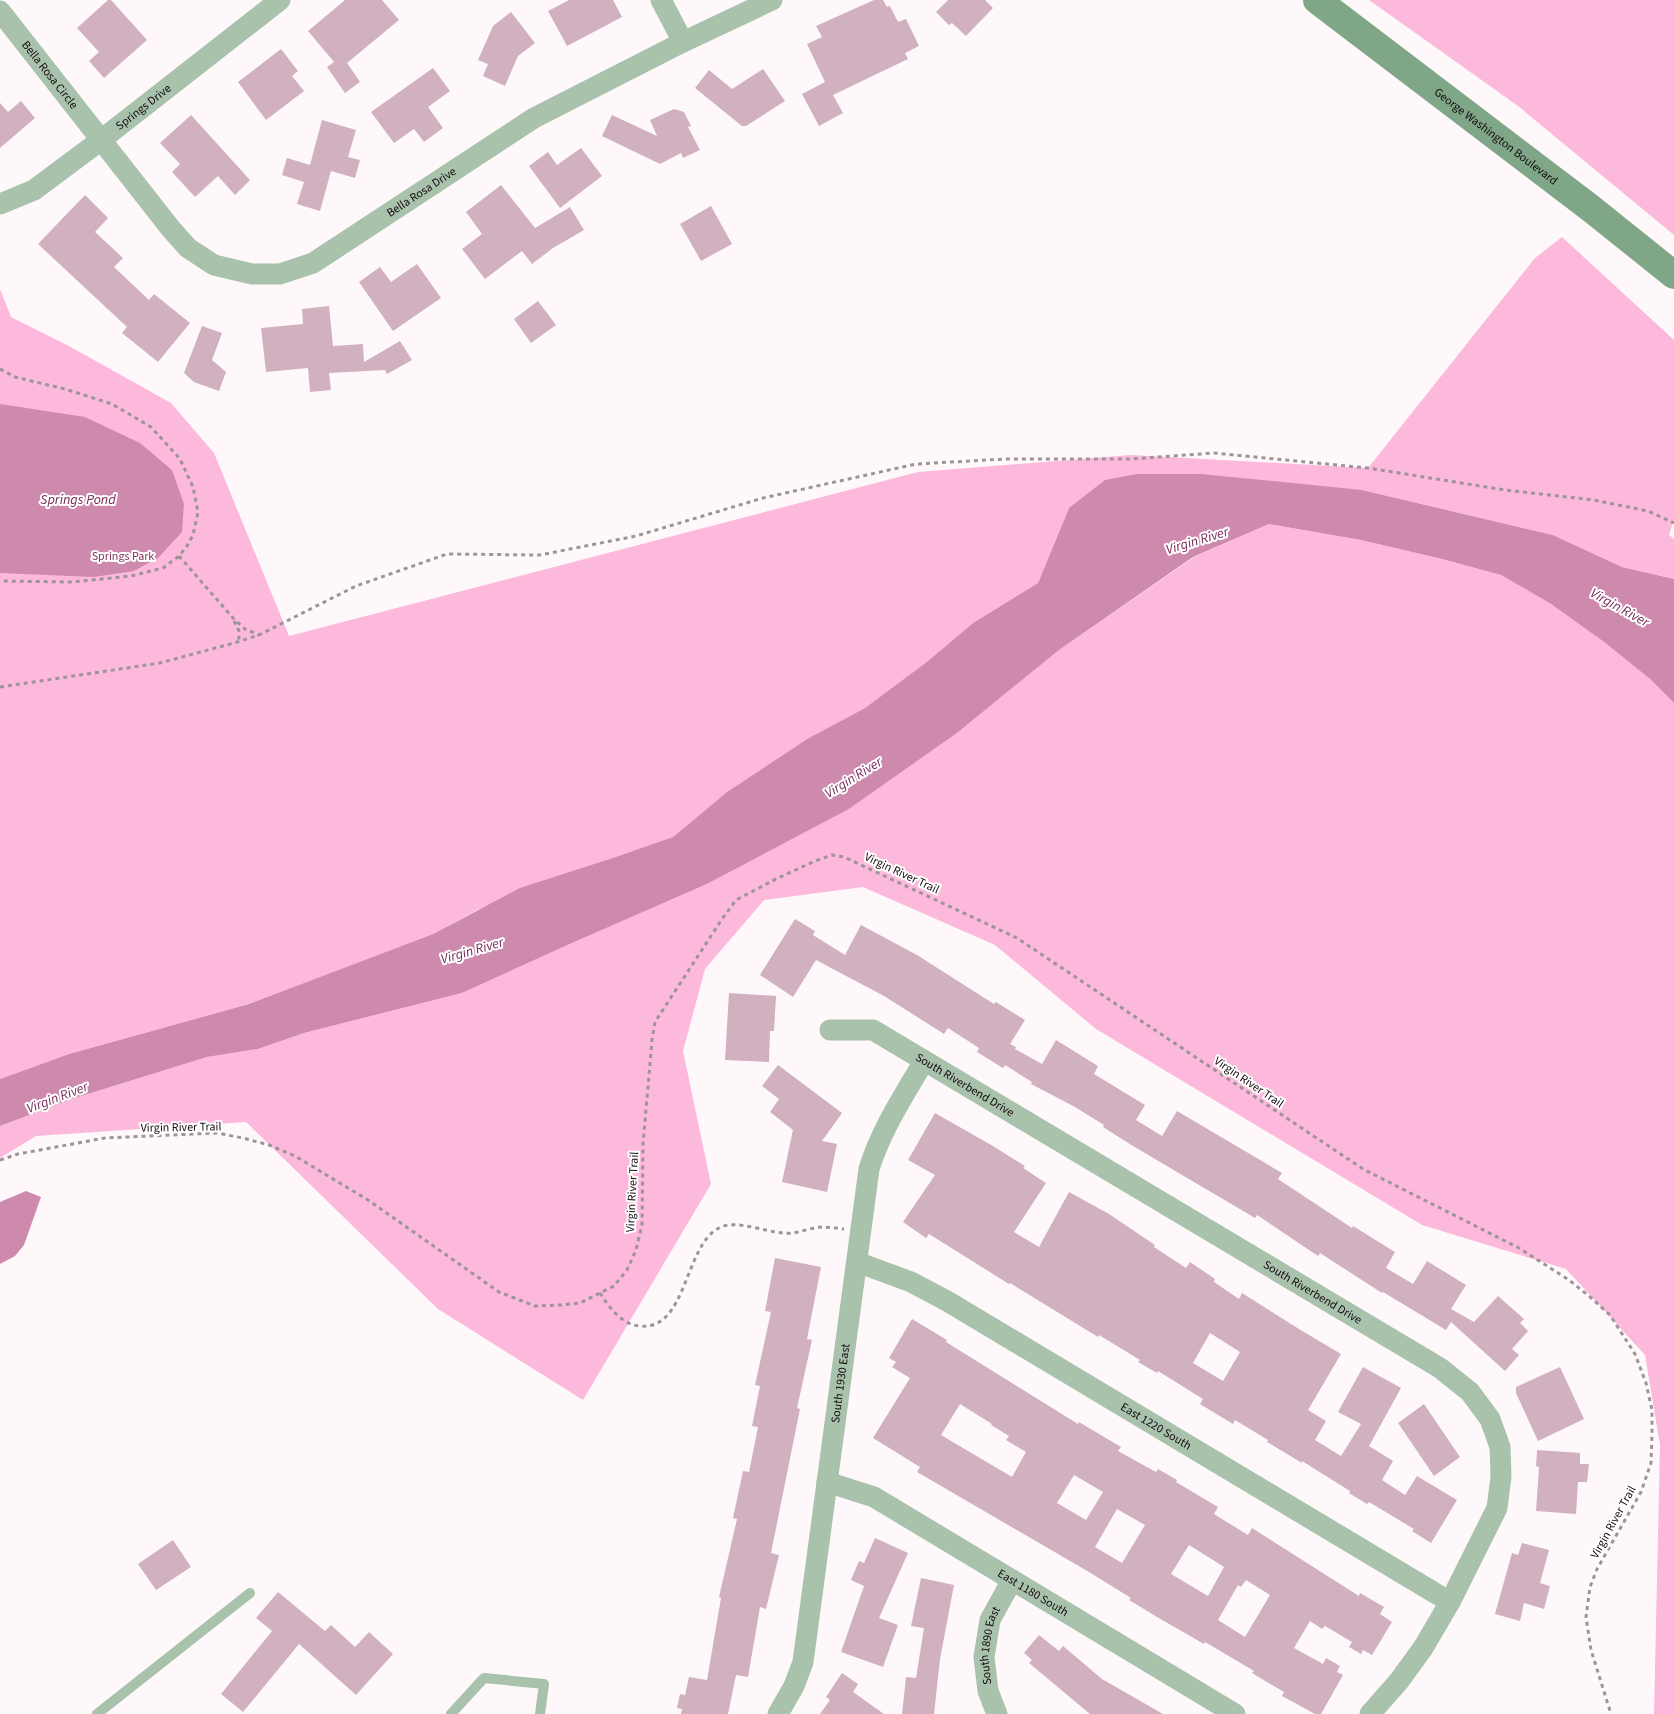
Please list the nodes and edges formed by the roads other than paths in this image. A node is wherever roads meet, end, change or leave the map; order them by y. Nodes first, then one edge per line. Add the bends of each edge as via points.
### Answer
1 (280, 0) edge
2 (661, 0) edge
3 (772, 0) edge
4 (1317, 0) edge
5 (0, 11) edge
6 (683, 42) junction
7 (101, 140) junction
8 (0, 204) edge
9 (1674, 275) edge
10 (830, 1030) dead end
11 (924, 1061) junction
12 (857, 1262) junction
13 (827, 1482) junction
14 (1012, 1580) junction
15 (250, 1593) dead end
16 (1450, 1602) junction
17 (97, 1714) edge
18 (452, 1714) edge
19 (540, 1714) edge
20 (778, 1714) edge
21 (997, 1714) edge
22 (1235, 1714) edge
23 (1370, 1714) edge

1 - 7 street, Springs Drive
2 - 6 street
3 - 6 street, Bella Rosa Drive
4 - 9 main road, George Washington Boulevard
5 - 7 street, Bella Rosa Circle
6 - 7 street, Bella Rosa Drive via 534,118 313,263 280,274 252,274 214,264 188,248
7 - 8 street, Springs Drive via 34,190
10 - 11 street, South Riverbend Drive via 873,1030
11 - 12 street, South 1930 East via 876,1146 869,1170
11 - 16 street, South Riverbend Drive via 1440,1368 1470,1392 1490,1419 1500,1447 1501,1477 1497,1508
12 - 13 street, South 1930 East
12 - 16 street, East 1220 South via 911,1282 947,1301
13 - 14 street, East 1180 South via 874,1497
13 - 20 street, South 1930 East via 803,1662
14 - 21 street, South 1890 East via 990,1620 984,1657 988,1691
14 - 22 street, East 1180 South
15 - 17 lane
16 - 23 street, South Riverbend Drive via 1400,1681
18 - 19 lane via 484,1678 544,1684

